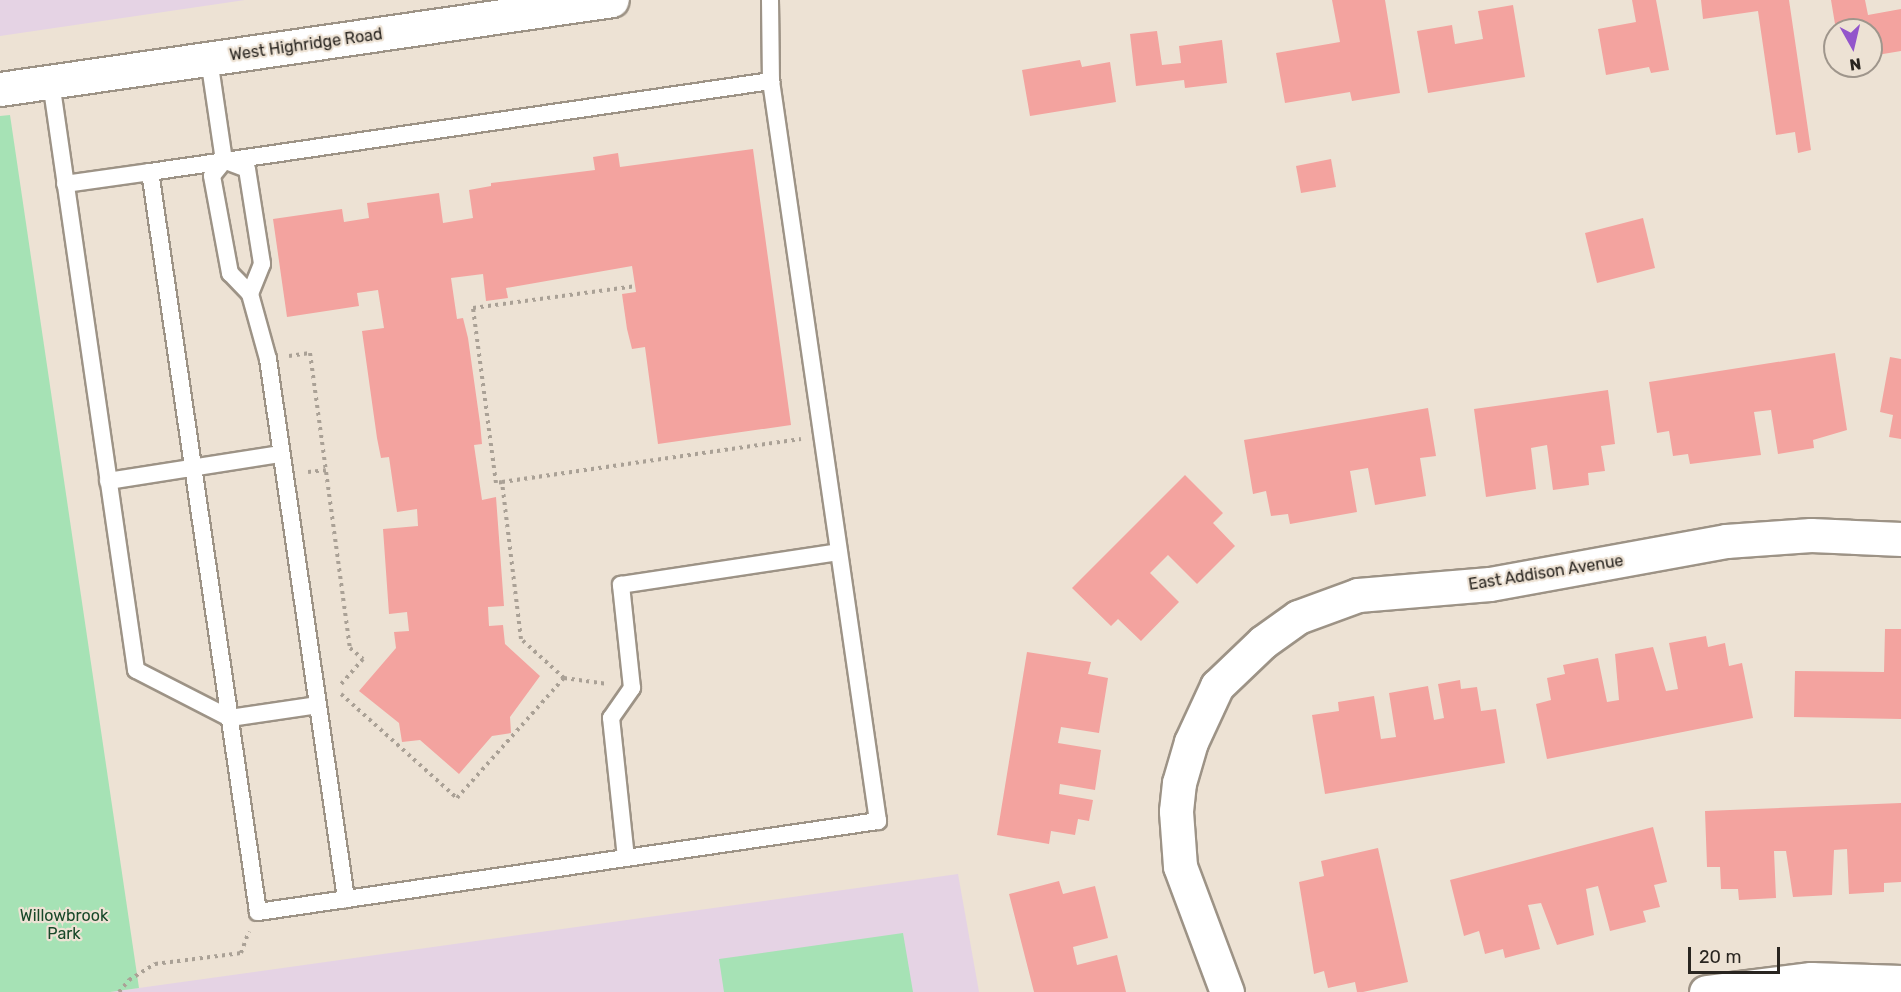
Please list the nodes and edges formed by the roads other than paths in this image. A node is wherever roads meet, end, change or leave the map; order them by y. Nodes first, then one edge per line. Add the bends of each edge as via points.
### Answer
1 (612, 0) edge
2 (770, 0) edge
3 (208, 59) junction
4 (771, 81) junction
5 (51, 82) junction
6 (0, 89) edge
7 (224, 161) junction
8 (150, 172) junction
9 (65, 183) junction
10 (250, 294) junction
11 (281, 454) junction
12 (193, 468) junction
13 (108, 481) junction
14 (1901, 539) edge
15 (839, 552) junction
16 (318, 705) junction
17 (230, 718) junction
18 (626, 858) junction
19 (346, 899) junction
20 (1901, 982) edge
21 (1227, 992) edge
22 (1706, 992) edge

1 - 3 street, West Highridge Road
2 - 4 lane
3 - 5 street, West Highridge Road
3 - 7 lane
4 - 7 lane
4 - 15 lane
5 - 6 street, West Highridge Road
5 - 9 lane
7 - 8 lane
7 - 10 lane via 212,176 230,273
7 - 10 lane via 247,169 262,264
8 - 9 lane
8 - 12 lane
9 - 13 lane
10 - 11 lane via 268,359
11 - 12 lane
11 - 16 lane
12 - 13 lane
12 - 17 lane
13 - 17 lane via 136,670
14 - 21 street, East Addison Avenue via 1810,535 1726,541 1490,584 1358,595 1298,617 1263,642 1216,686 1188,750 1176,811 1180,866
15 - 18 lane via 621,585 632,688 611,718
15 - 18 lane via 878,821
16 - 17 lane
16 - 19 lane
17 - 19 lane via 258,912
18 - 19 lane
20 - 22 street via 1812,979

